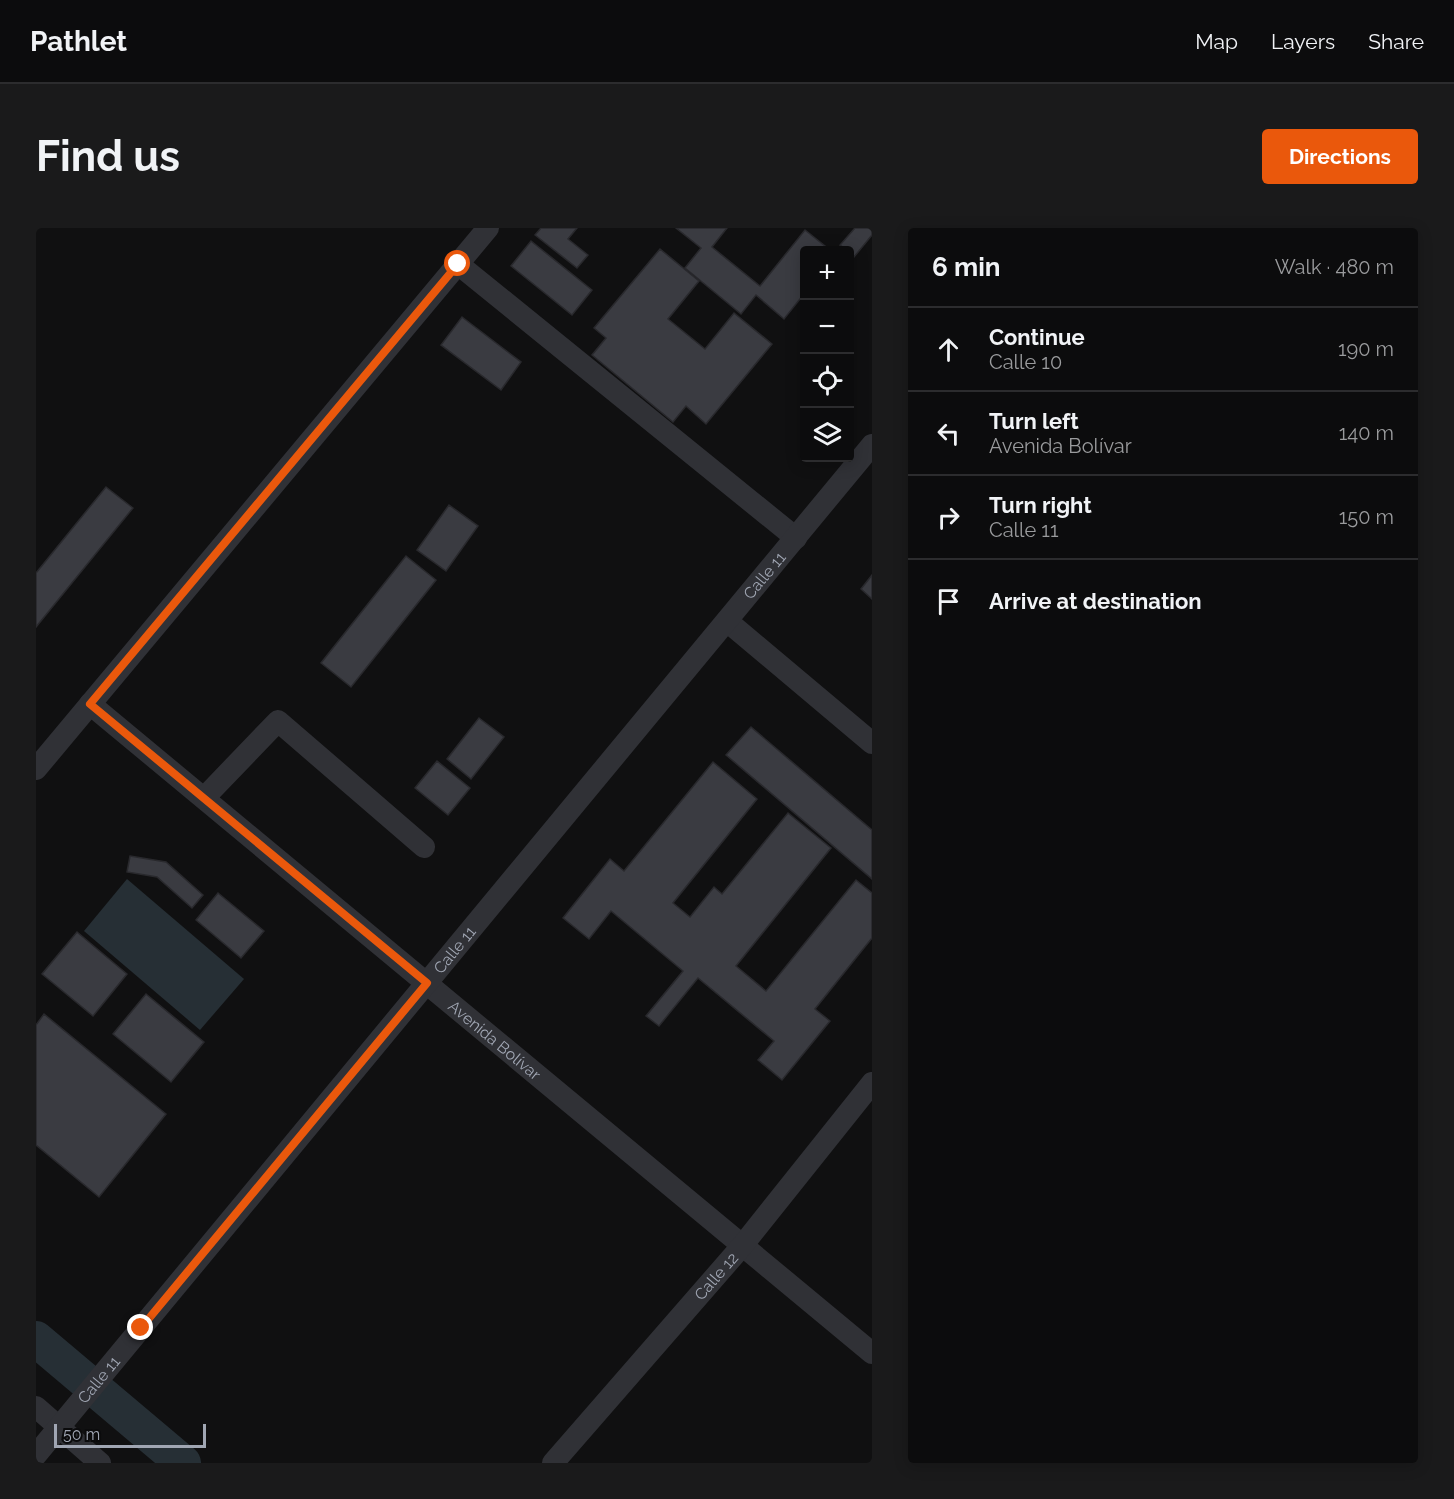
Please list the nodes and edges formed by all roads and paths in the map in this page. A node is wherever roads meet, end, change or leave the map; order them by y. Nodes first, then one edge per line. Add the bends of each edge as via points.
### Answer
1 (488, 228) edge
2 (458, 264) junction
3 (872, 445) edge
4 (796, 538) junction
5 (727, 621) junction
6 (90, 704) junction
7 (872, 743) edge
8 (36, 769) edge
9 (204, 798) junction
10 (424, 847) dead end
11 (427, 983) junction
12 (872, 1083) edge
13 (742, 1246) junction
14 (872, 1353) edge
15 (36, 1407) edge
16 (60, 1427) junction
17 (36, 1455) edge
18 (100, 1463) edge
19 (553, 1463) edge

1 - 2 street
2 - 4 street
2 - 6 street
3 - 4 street, Calle 11
4 - 5 street, Calle 11
5 - 7 street
5 - 11 street, Calle 11
6 - 8 street
6 - 9 street, Avenida Bolívar
9 - 10 street via 278,721
9 - 11 street, Avenida Bolívar
11 - 13 street, Avenida Bolívar
11 - 16 street, Calle 11
12 - 13 street, Calle 12
13 - 14 street, Avenida Bolívar
13 - 19 street, Calle 12
15 - 16 street
16 - 17 street, Calle 11
16 - 18 street

